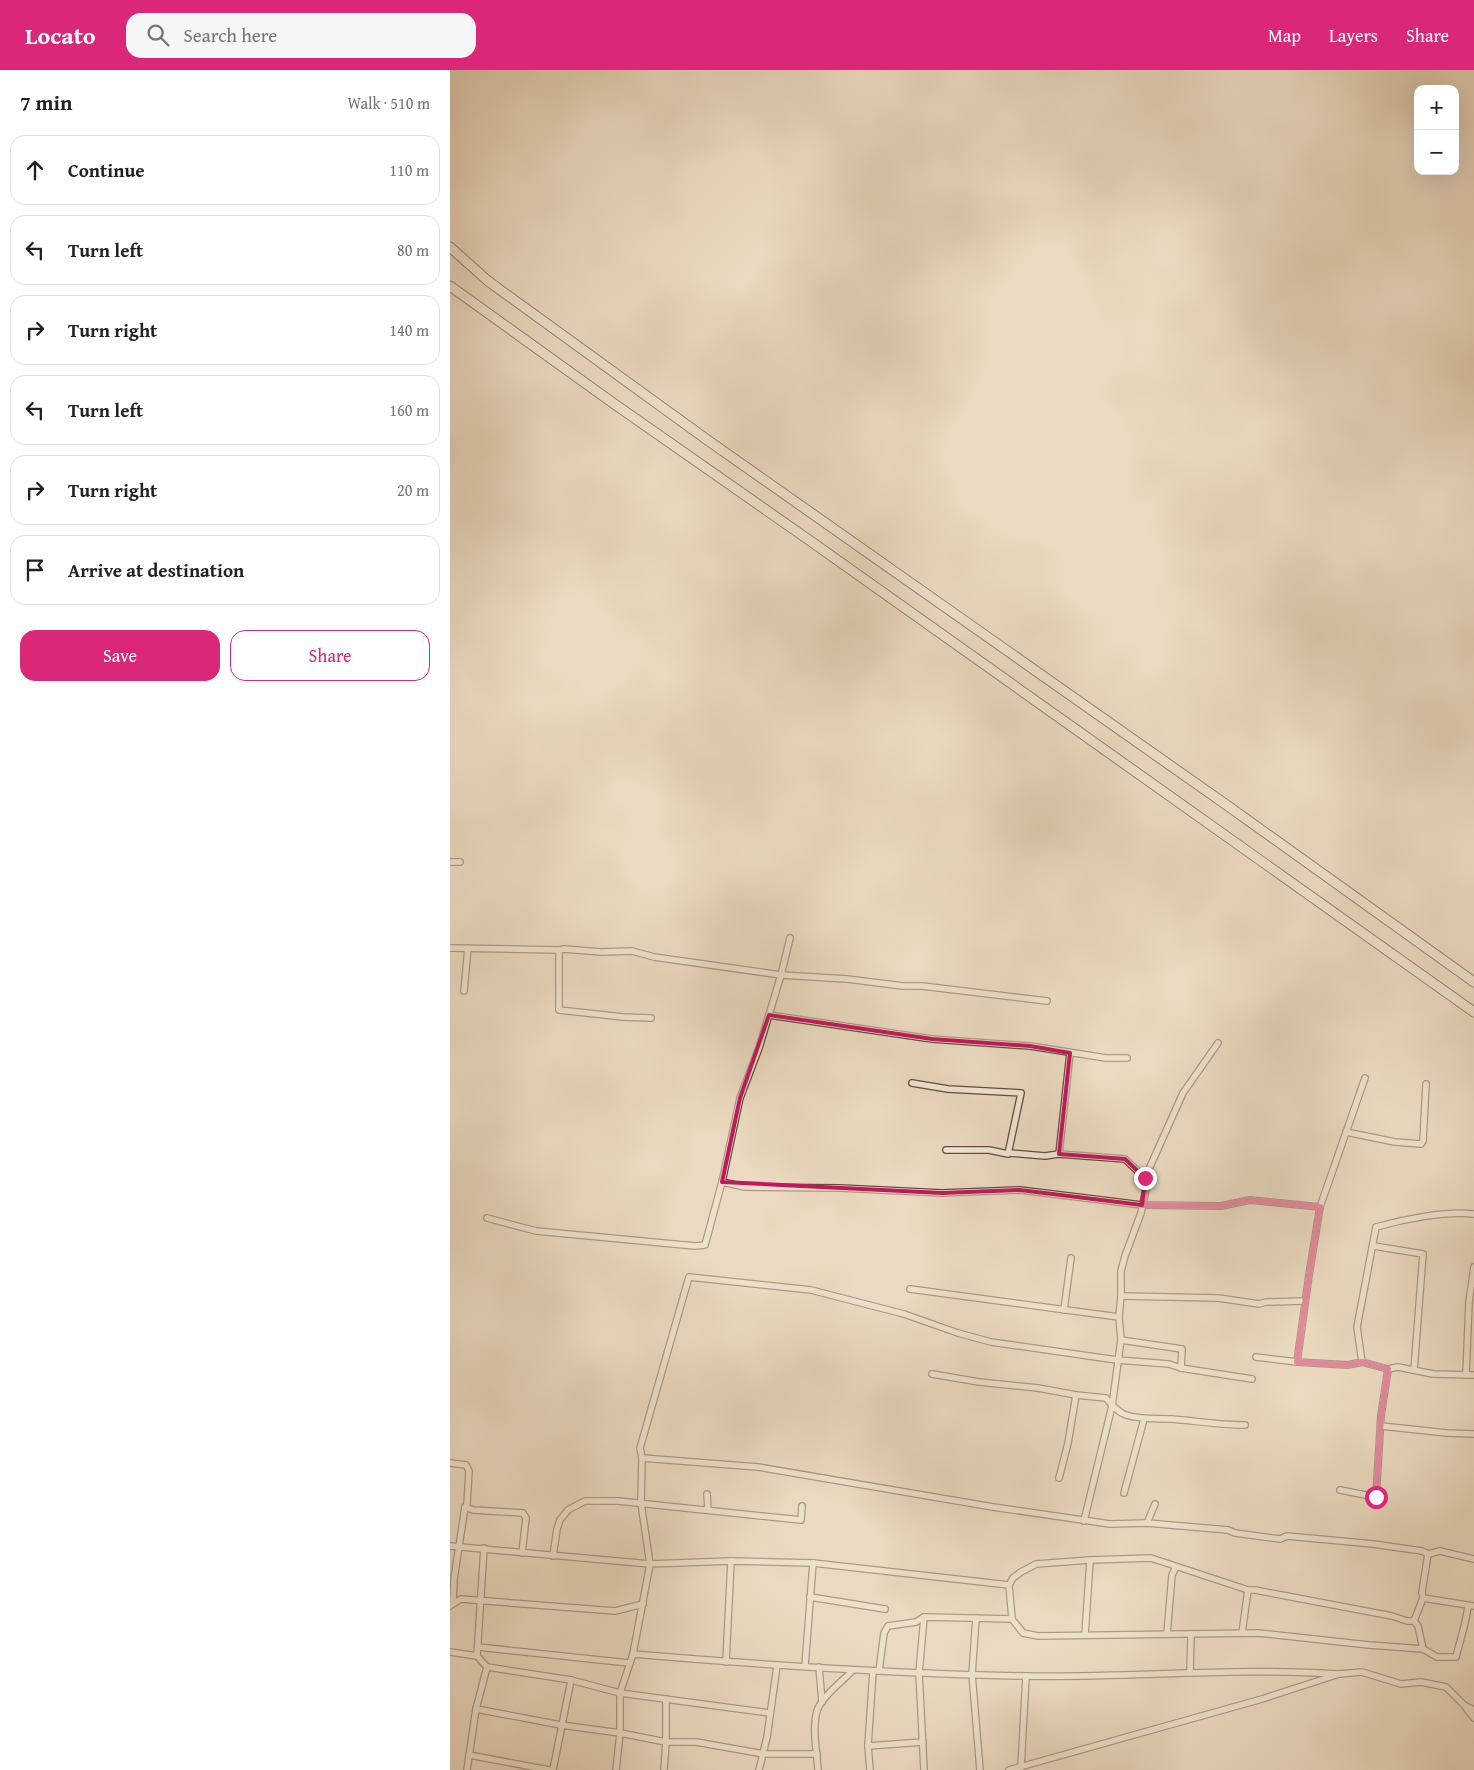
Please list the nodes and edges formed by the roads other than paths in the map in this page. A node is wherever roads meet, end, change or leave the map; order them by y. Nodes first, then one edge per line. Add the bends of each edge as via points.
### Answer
1 (450, 247) edge
2 (450, 286) edge
3 (450, 862) edge
4 (460, 862) dead end
5 (790, 938) dead end
6 (450, 948) edge
7 (468, 948) junction
8 (559, 950) junction
9 (781, 975) junction
10 (1474, 982) edge
11 (464, 991) dead end
12 (1047, 1001) dead end
13 (1474, 1012) edge
14 (769, 1016) junction
15 (651, 1018) dead end
16 (1218, 1043) dead end
17 (1070, 1054) junction
18 (1127, 1058) dead end
19 (1365, 1078) dead end
20 (912, 1083) dead end
21 (1426, 1084) dead end
22 (1346, 1132) junction
23 (946, 1150) dead end
24 (1009, 1152) junction
25 (1059, 1154) junction
26 (1145, 1178) junction
27 (722, 1182) junction
28 (1142, 1205) junction
29 (1320, 1207) junction
30 (1474, 1214) edge
31 (487, 1218) dead end
32 (1374, 1246) junction
33 (1071, 1258) dead end
34 (1474, 1267) edge
35 (910, 1289) dead end
36 (1122, 1296) junction
37 (1306, 1301) junction
38 (1064, 1310) junction
39 (1119, 1317) junction
40 (1121, 1340) junction
41 (1256, 1357) dead end
42 (1117, 1360) junction
43 (1297, 1362) junction
44 (1362, 1362) junction
45 (1181, 1368) junction
46 (1388, 1369) junction
47 (1414, 1370) junction
48 (932, 1374) dead end
49 (1466, 1375) junction
50 (1474, 1375) edge
51 (1252, 1379) dead end
52 (1076, 1395) junction
53 (1112, 1406) junction
54 (1144, 1419) junction
55 (1244, 1425) dead end
56 (1381, 1426) junction
57 (1474, 1434) edge
58 (642, 1458) junction
59 (450, 1463) edge
60 (1058, 1478) dead end
61 (1340, 1490) dead end
62 (1124, 1493) dead end
63 (707, 1494) dead end
64 (641, 1503) junction
65 (1155, 1504) dead end
66 (802, 1506) dead end
67 (465, 1507) junction
68 (708, 1510) junction
69 (1084, 1521) junction
70 (1147, 1523) junction
71 (450, 1546) edge
72 (459, 1546) junction
73 (484, 1548) junction
74 (522, 1553) junction
75 (1428, 1554) junction
76 (554, 1556) junction
77 (1474, 1559) edge
78 (1090, 1560) junction
79 (730, 1561) junction
80 (813, 1563) junction
81 (650, 1564) junction
82 (1176, 1567) junction
83 (1009, 1585) junction
84 (1248, 1590) junction
85 (810, 1596) junction
86 (1423, 1598) junction
87 (480, 1601) junction
88 (452, 1604) edge
89 (643, 1604) junction
90 (1471, 1606) edge
91 (885, 1609) dead end
92 (924, 1617) junction
93 (976, 1618) junction
94 (1012, 1619) junction
95 (1414, 1621) junction
96 (1242, 1633) junction
97 (1167, 1634) junction
98 (1191, 1634) junction
99 (1085, 1635) junction
100 (478, 1647) junction
101 (1423, 1650) junction
102 (450, 1652) edge
103 (633, 1654) junction
104 (477, 1656) junction
105 (726, 1662) junction
106 (629, 1663) junction
107 (777, 1666) junction
108 (805, 1666) junction
109 (487, 1667) junction
110 (819, 1667) junction
111 (853, 1670) junction
112 (876, 1671) junction
113 (919, 1672) junction
114 (1190, 1673) junction
115 (972, 1674) junction
116 (1339, 1674) junction
117 (1026, 1676) junction
118 (572, 1680) junction
119 (620, 1693) junction
120 (666, 1699) junction
121 (822, 1702) junction
122 (1464, 1705) junction
123 (476, 1708) junction
124 (1474, 1710) edge
125 (770, 1713) junction
126 (1474, 1718) edge
127 (562, 1725) junction
128 (620, 1733) junction
129 (666, 1742) junction
130 (923, 1742) junction
131 (868, 1746) junction
132 (764, 1754) junction
133 (817, 1754) junction
134 (469, 1755) junction
135 (1021, 1767) junction
136 (467, 1770) edge
137 (549, 1770) edge
138 (553, 1770) edge
139 (616, 1770) edge
140 (664, 1770) edge
141 (759, 1770) edge
142 (818, 1770) edge
143 (870, 1770) edge
144 (924, 1770) edge
145 (980, 1770) edge
146 (1009, 1770) edge

1 - 10 street via 488,281 706,439
2 - 13 street
3 - 4 street
5 - 9 street
6 - 7 street
7 - 8 street
7 - 11 street
8 - 9 street via 632,950 654,957
8 - 15 street via 559,1010
9 - 12 street via 922,986
9 - 14 street
14 - 17 street via 932,1038 1030,1046
14 - 27 street via 740,1098
16 - 26 street via 1183,1093
17 - 18 street
17 - 25 street
19 - 22 street
20 - 24 street via 948,1089 1021,1092
21 - 22 street via 1421,1144
22 - 29 street
23 - 24 street
24 - 25 street via 1045,1156
25 - 26 street via 1125,1159
26 - 28 street via 1147,1185
27 - 28 street via 745,1186 942,1193 1020,1190
27 - 31 street via 705,1245 536,1231
28 - 29 street via 1221,1206 1250,1200
28 - 36 street via 1124,1256
29 - 37 street
30 - 32 street via 1397,1221 1376,1228
32 - 44 street via 1357,1326
32 - 47 street via 1423,1254
33 - 38 street
34 - 49 street
35 - 38 street
36 - 37 street via 1218,1298 1259,1304
36 - 39 street
37 - 43 street
38 - 39 street
39 - 40 street
40 - 42 street
40 - 45 street via 1182,1349
41 - 43 street
42 - 45 street
42 - 53 street
42 - 58 street via 991,1342 904,1314 811,1290 689,1277 640,1448
43 - 44 street via 1348,1365
44 - 46 street
45 - 51 street
46 - 47 street
46 - 56 street
47 - 49 street
48 - 52 street
49 - 50 street
52 - 53 street via 1106,1398
52 - 60 street
53 - 54 street via 1124,1415
53 - 69 street
54 - 55 street
54 - 62 street
56 - 57 street
56 - 61 street via 1376,1497
58 - 64 street
58 - 69 street via 758,1467
59 - 67 street via 466,1465 469,1471
63 - 68 street
64 - 68 street
64 - 76 street via 585,1501 568,1510 558,1524
64 - 81 street
65 - 70 street
66 - 68 street via 801,1520
67 - 72 street
67 - 74 street via 523,1513 526,1518
69 - 70 street
70 - 75 street via 1228,1530 1235,1534 1280,1539 1287,1536 1373,1544
71 - 72 street
72 - 73 street
72 - 88 street
73 - 74 street
73 - 87 street
74 - 76 street
75 - 77 street via 1440,1551
75 - 86 street
76 - 81 street
78 - 82 street via 1152,1558
78 - 83 street via 1036,1564 1013,1578
78 - 99 street
79 - 80 street
79 - 81 street
79 - 105 street
80 - 83 street
80 - 85 street
81 - 89 street
82 - 84 street
82 - 97 street via 1172,1575
83 - 94 street
84 - 95 street
84 - 96 street
85 - 91 street
85 - 108 street
86 - 90 street
86 - 95 street
87 - 88 street via 462,1599
87 - 89 street via 614,1611
87 - 100 street
89 - 103 street
90 - 101 street via 1456,1657 1437,1657
92 - 93 street
92 - 112 street via 885,1629
92 - 113 street
93 - 94 street
93 - 115 street
94 - 99 street via 1023,1633 1038,1636
95 - 101 street
96 - 98 street
96 - 101 street
97 - 98 street
97 - 99 street
98 - 114 street
100 - 104 street
100 - 106 street
102 - 104 street
103 - 105 street
103 - 106 street
104 - 109 street
105 - 107 street
106 - 119 street
107 - 108 street
107 - 125 street
108 - 110 street
109 - 118 street
109 - 123 street
110 - 111 street
110 - 121 street
111 - 112 street
111 - 121 street
112 - 113 street
112 - 131 street
113 - 115 street
113 - 130 street
114 - 116 street via 1290,1670
114 - 117 street
115 - 117 street
115 - 145 street
116 - 122 street via 1362,1672 1401,1684 1421,1682 1446,1687
116 - 135 street
117 - 135 street
118 - 119 street
118 - 127 street
119 - 120 street
119 - 128 street
120 - 125 street
120 - 129 street
121 - 133 street via 817,1712
122 - 124 street
122 - 126 street
123 - 127 street
123 - 134 street
125 - 132 street
127 - 128 street
127 - 138 street
128 - 129 street
128 - 139 street
129 - 132 street via 696,1742
129 - 140 street
130 - 131 street
130 - 144 street
131 - 143 street
132 - 133 street
132 - 141 street
133 - 142 street
134 - 136 street
134 - 137 street
135 - 146 street

